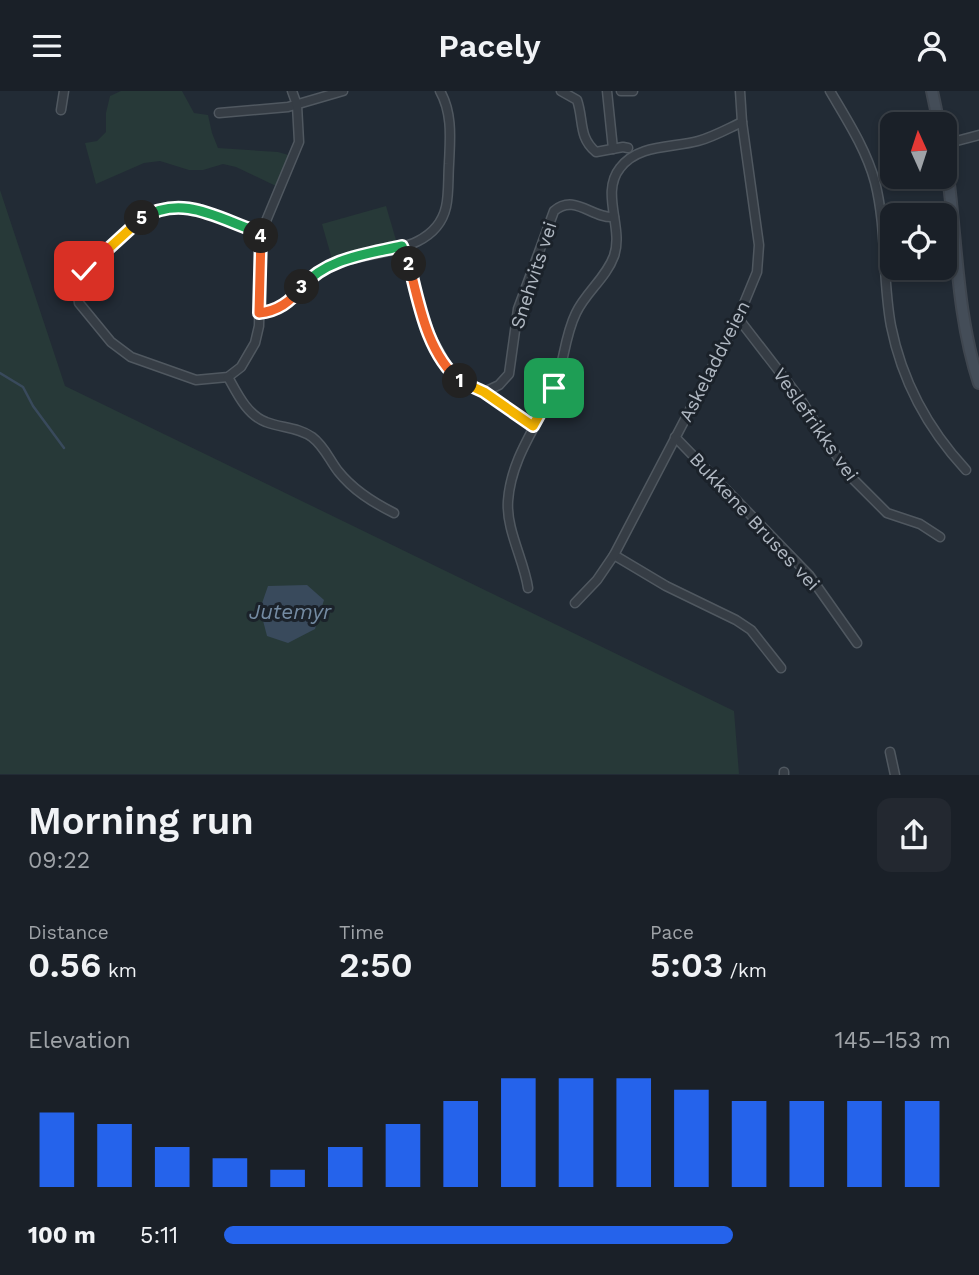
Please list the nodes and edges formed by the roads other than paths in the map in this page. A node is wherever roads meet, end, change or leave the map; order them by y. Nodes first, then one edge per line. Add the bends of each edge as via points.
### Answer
1 (64, 91) edge
2 (292, 91) edge
3 (344, 91) edge
4 (440, 91) edge
5 (561, 91) edge
6 (607, 91) edge
7 (621, 91) edge
8 (633, 91) edge
9 (740, 91) edge
10 (830, 91) edge
11 (932, 91) edge
12 (297, 106) junction
13 (61, 110) dead end
14 (937, 112) edge
15 (219, 113) dead end
16 (742, 122) junction
17 (979, 135) edge
18 (957, 141) edge
19 (613, 149) junction
20 (628, 149) dead end
21 (949, 189) edge
22 (614, 217) junction
23 (261, 233) junction
24 (402, 246) junction
25 (259, 313) junction
26 (738, 318) junction
27 (228, 377) junction
28 (979, 383) edge
29 (484, 392) junction
30 (533, 426) junction
31 (675, 437) junction
32 (966, 470) dead end
33 (394, 513) dead end
34 (940, 537) dead end
35 (614, 555) junction
36 (528, 589) dead end
37 (575, 603) dead end
38 (857, 643) dead end
39 (781, 668) dead end
40 (890, 752) dead end
41 (895, 775) edge

1 - 13 street
2 - 12 street
3 - 12 street
4 - 24 street via 450,131 446,207 429,235
5 - 19 street via 577,100 586,144 596,152
6 - 19 street
7 - 8 street
9 - 16 street, Askeladdveien
10 - 32 street via 865,153 874,181 891,324 903,371 941,443
11 - 14 street
12 - 15 street
12 - 23 street via 300,131 296,155
16 - 22 street via 700,140 632,156 614,179
16 - 26 street, Askeladdveien via 759,258
17 - 18 street
19 - 20 street
21 - 28 street
22 - 29 street, Snehvits vei via 604,218 569,204 554,211 518,309 509,375
22 - 30 street via 615,252 608,271 577,310 554,388
23 - 25 street
23 - 27 street via 197,208 165,208 142,218 79,278 79,303 103,334 131,357 196,380
24 - 25 street via 333,264 309,279 287,304
24 - 29 street via 427,330 445,365 464,385
25 - 27 street via 255,343 241,367
26 - 31 street, Askeladdveien
26 - 34 street, Veslefrikks vei via 799,397 849,475 887,513 920,524
27 - 33 street via 254,415 311,436 360,493
29 - 30 street
30 - 36 street via 521,451 508,502
31 - 35 street, Askeladdveien
31 - 38 street, Bukkene Bruses vei via 809,575
35 - 37 street, Askeladdveien
35 - 39 street via 744,625
40 - 41 street

